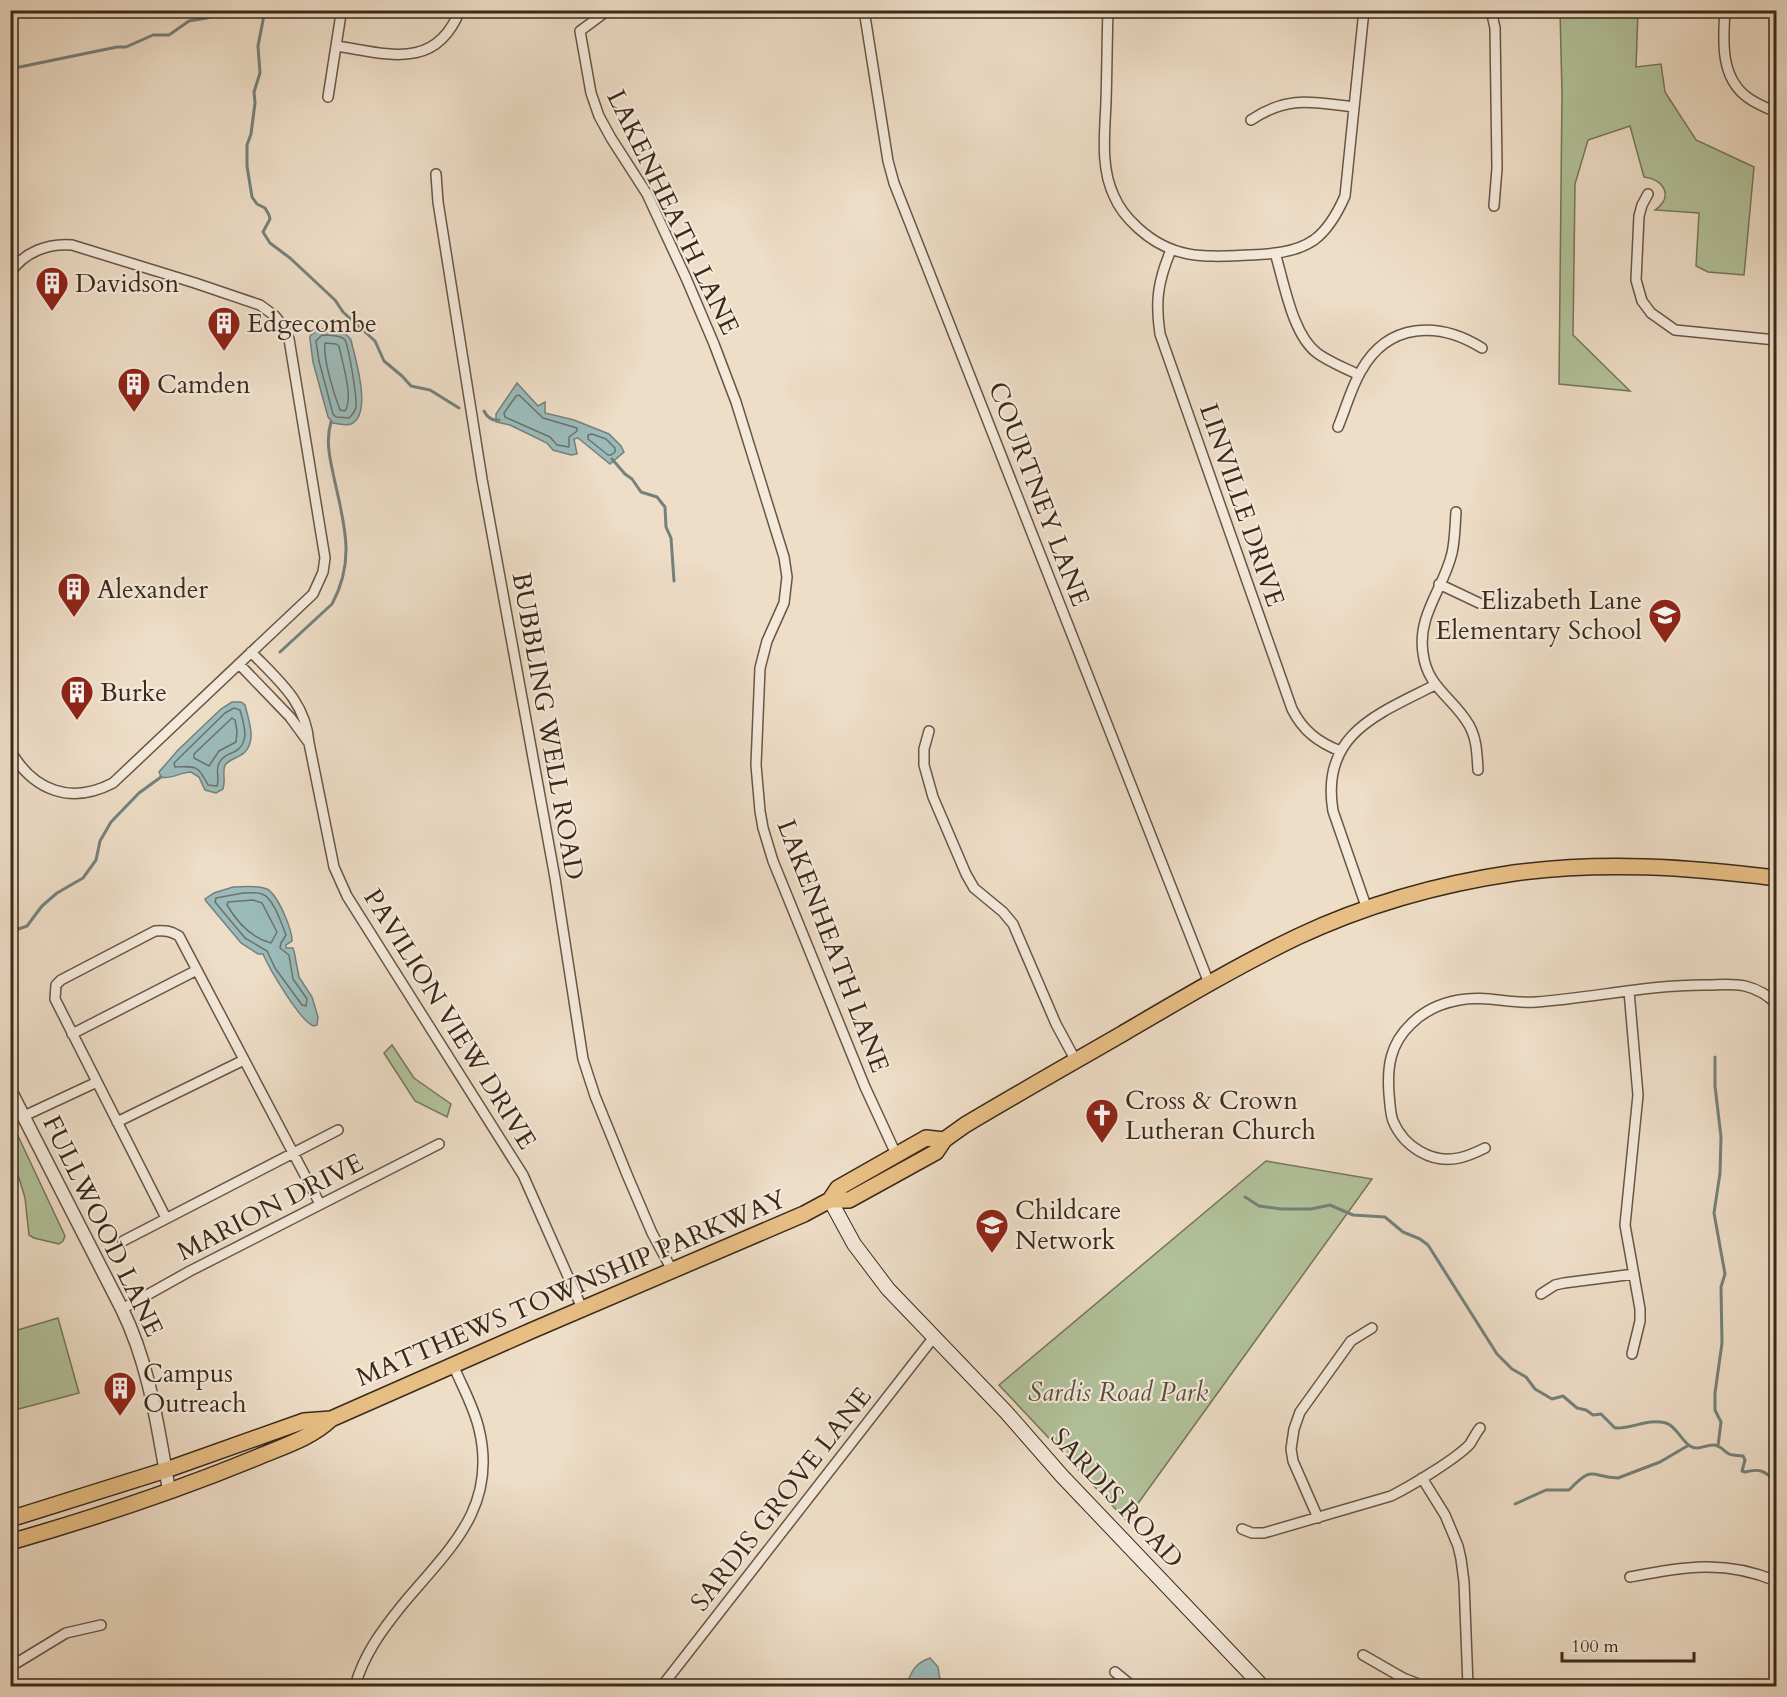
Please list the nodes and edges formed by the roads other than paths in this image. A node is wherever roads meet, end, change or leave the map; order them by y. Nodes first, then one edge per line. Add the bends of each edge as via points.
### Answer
1 (460, 10) edge
2 (864, 10) edge
3 (1108, 10) edge
4 (1364, 10) edge
5 (1491, 10) edge
6 (1725, 10) edge
7 (341, 14) dead end
8 (603, 14) dead end
9 (337, 46) junction
10 (328, 98) dead end
11 (1354, 107) junction
12 (1776, 112) edge
13 (1251, 120) dead end
14 (436, 174) dead end
15 (1648, 194) dead end
16 (1494, 206) dead end
17 (1170, 250) junction
18 (1275, 253) junction
19 (10, 273) edge
20 (1776, 340) edge
21 (1482, 348) dead end
22 (1359, 375) junction
23 (1338, 427) dead end
24 (1456, 512) dead end
25 (1439, 584) junction
26 (1479, 603) dead end
27 (251, 652) junction
28 (239, 664) junction
29 (1435, 685) junction
30 (929, 731) dead end
31 (309, 743) junction
32 (10, 750) edge
33 (1340, 751) junction
34 (1478, 770) dead end
35 (1776, 878) edge
36 (1367, 909) junction
37 (197, 970) junction
38 (1209, 983) junction
39 (1629, 991) junction
40 (1776, 1004) edge
41 (72, 1034) junction
42 (244, 1059) junction
43 (1076, 1061) junction
44 (97, 1082) junction
45 (10, 1090) edge
46 (24, 1116) junction
47 (117, 1122) junction
48 (338, 1130) dead end
49 (944, 1140) junction
50 (439, 1144) dead end
51 (1485, 1148) dead end
52 (292, 1153) junction
53 (896, 1154) junction
54 (830, 1200) junction
55 (321, 1204) junction
56 (166, 1218) junction
57 (123, 1241) dead end
58 (672, 1270) junction
59 (1634, 1274) junction
60 (1540, 1294) dead end
61 (582, 1308) junction
62 (122, 1309) junction
63 (1372, 1328) dead end
64 (934, 1337) junction
65 (1632, 1354) dead end
66 (453, 1365) junction
67 (331, 1419) junction
68 (1479, 1428) dead end
69 (166, 1470) junction
70 (1422, 1478) junction
71 (169, 1490) junction
72 (42, 1510) junction
73 (10, 1513) edge
74 (1318, 1518) junction
75 (10, 1519) edge
76 (1242, 1529) dead end
77 (10, 1542) edge
78 (1630, 1577) dead end
79 (1776, 1581) edge
80 (101, 1625) dead end
81 (1363, 1655) dead end
82 (10, 1667) edge
83 (1115, 1672) dead end
84 (355, 1686) edge
85 (662, 1686) edge
86 (1132, 1686) edge
87 (1262, 1686) edge
88 (1424, 1686) edge
89 (1468, 1686) edge

1 - 9 street via 452,28 427,50 399,56
2 - 38 street, COURTNEY LANE via 894,183
3 - 17 street via 1105,143 1110,188 1135,225
4 - 11 street
5 - 16 street via 1495,28
6 - 12 street via 1724,53 1728,71 1748,98
7 - 9 street
8 - 53 street, LAKENHEATH LANE via 580,31 593,102 610,138 647,194 714,344 736,402 785,564 784,603 766,641 760,668 756,765 763,828 860,1077
9 - 10 street
11 - 13 street via 1299,101 1278,105
11 - 18 street via 1345,196 1339,211 1314,239
14 - 58 street, BUBBLING WELL ROAD via 480,467 555,878 583,1059 628,1177
15 - 20 street via 1639,216 1636,280 1651,314 1675,330
17 - 18 street via 1206,257
17 - 33 street, LINVILLE DRIVE via 1157,291 1160,334 1292,709 1312,736
18 - 22 street via 1293,314 1307,343 1315,352
19 - 27 street via 33,252 48,246 72,245 260,305 283,326 293,355 325,558 313,594
21 - 22 street via 1446,331 1412,331 1380,348
22 - 23 street
24 - 25 street via 1452,552
25 - 26 street
25 - 29 street via 1426,613 1422,635 1425,665
27 - 28 street
27 - 31 street, PAVILION VIEW DRIVE via 302,711
28 - 31 street, PAVILION VIEW DRIVE via 290,717
28 - 32 street via 119,777 95,791 74,795 51,789 26,771
29 - 33 street via 1370,718
29 - 34 street via 1470,726
30 - 43 street via 924,749 926,774 966,874 974,888 1013,924
31 - 61 street, PAVILION VIEW DRIVE via 334,867 342,886 523,1175
33 - 36 street via 1332,773 1330,798
35 - 36 main road via 1660,867 1576,867 1472,880
36 - 38 main road via 1298,937
37 - 41 street
37 - 41 street via 180,936 155,931 56,985 55,999
37 - 42 street
38 - 43 main road
39 - 40 street via 1739,985 1760,991
39 - 51 street via 1537,1002 1466,999 1433,1008 1404,1031 1393,1048 1388,1073 1391,1114 1403,1138 1423,1153 1445,1159
39 - 59 street via 1638,1095 1625,1225
41 - 44 street
42 - 47 street
42 - 52 street
43 - 49 main road
44 - 46 street
44 - 47 street
45 - 46 street, FULLWOOD LANE
46 - 62 street, FULLWOOD LANE
47 - 56 street
48 - 52 street
49 - 53 main road via 926,1138
49 - 54 main road via 936,1152 849,1200
50 - 55 street, MARION DRIVE
52 - 55 street
52 - 56 street
53 - 54 main road via 838,1188
54 - 58 main road, MATTHEWS TOWNSHIP PARKWAY
54 - 64 main road, SARDIS ROAD via 870,1268
55 - 62 street, MARION DRIVE
56 - 57 street
58 - 61 main road, MATTHEWS TOWNSHIP PARKWAY
59 - 60 street via 1564,1283
59 - 65 street via 1640,1321
61 - 66 main road, MATTHEWS TOWNSHIP PARKWAY
62 - 69 street, FULLWOOD LANE via 144,1361
63 - 74 street via 1351,1341 1300,1412 1294,1429 1293,1461
64 - 85 street, SARDIS GROVE LANE
64 - 87 main road, SARDIS ROAD
66 - 67 main road, MATTHEWS TOWNSHIP PARKWAY
66 - 84 street via 481,1439 484,1463 478,1498 462,1531 370,1647
67 - 69 main road, MATTHEWS TOWNSHIP PARKWAY via 304,1421
67 - 71 main road, MATTHEWS TOWNSHIP PARKWAY via 308,1436
68 - 70 street via 1469,1444
69 - 71 street, FULLWOOD LANE
69 - 72 main road, MATTHEWS TOWNSHIP PARKWAY
70 - 74 street via 1391,1496
70 - 89 street via 1444,1515 1461,1559
71 - 77 main road, MATTHEWS TOWNSHIP PARKWAY
72 - 73 main road via 30,1507
72 - 75 main road, MATTHEWS TOWNSHIP PARKWAY
74 - 76 street via 1264,1533
78 - 79 street via 1680,1567 1712,1566 1744,1569
80 - 82 street via 66,1633
81 - 88 street
83 - 86 street

